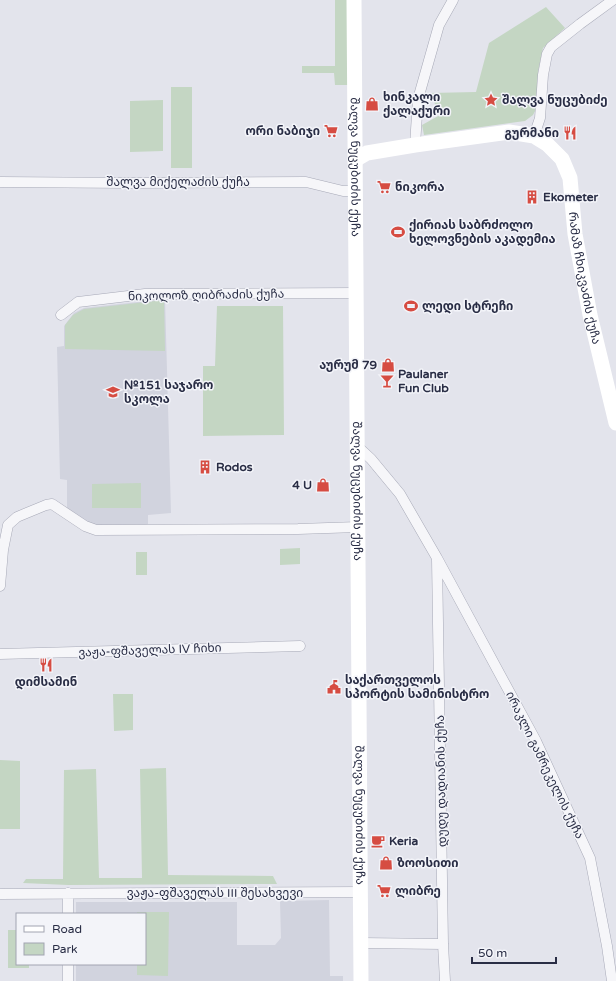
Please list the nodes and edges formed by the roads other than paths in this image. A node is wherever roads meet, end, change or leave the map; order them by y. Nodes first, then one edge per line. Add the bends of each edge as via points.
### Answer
1 (354, 0) edge
2 (453, 0) edge
3 (613, 0) edge
4 (534, 136) junction
5 (415, 145) junction
6 (354, 160) junction
7 (0, 182) edge
8 (355, 191) junction
9 (356, 293) junction
10 (61, 315) dead end
11 (616, 423) edge
12 (357, 446) junction
13 (358, 527) junction
14 (437, 558) junction
15 (0, 586) edge
16 (300, 646) dead end
17 (0, 654) edge
18 (361, 892) junction
19 (68, 893) junction
20 (0, 894) edge
21 (68, 913) edge
22 (361, 943) junction
23 (443, 944) junction
24 (68, 965) edge
25 (68, 981) edge
26 (362, 981) edge
27 (445, 981) edge
28 (612, 981) edge

1 - 6 main road, შალვა ნუცუბიძის ქუჩა
2 - 5 street via 439,24 418,99
3 - 4 street via 551,47 547,54 540,118
4 - 5 main road, რამაზ ჩხიკვაძის ქუჩა via 509,132
4 - 11 main road, რამაზ ჩხიკვაძის ქუჩა via 547,144 562,159 570,178 575,234 589,308
5 - 6 main road, რამაზ ჩხიკვაძის ქუჩა via 367,154
6 - 8 main road, შალვა ნუცუბიძის ქუჩა
7 - 8 street, შალვა მიქელაძის ქუჩა via 306,182 342,191
8 - 9 main road, შალვა ნუცუბიძის ქუჩა
9 - 10 street, ნიკოლოზ ღიბრაძის ქუჩა via 145,294 78,302
9 - 12 main road, შალვა ნუცუბიძის ქუჩა
12 - 13 main road, შალვა ნუცუბიძის ქუჩა
12 - 14 street, ირაკლი გამრეკელის ქუჩა via 400,494
13 - 15 street via 96,530 85,526 52,504 17,517 8,525
13 - 18 main road, შალვა ნუცუბიძის ქუჩა
14 - 23 street, დუდუ დადიანის ქუჩა
14 - 28 street, ირაკლი გამრეკელის ქუჩა via 536,741 590,858
16 - 17 street, ვაჟა-ფშაველას IV ჩიხი
18 - 19 street, ვაჟა-ფშაველას III შესახვევი
18 - 22 main road, შალვა ნუცუბიძის ქუჩა
19 - 20 street, ვაჟა-ფშაველას III შესახვევი
19 - 21 street
22 - 23 street
22 - 26 main road, შალვა ნუცუბიძის ქუჩა
23 - 27 street, დუდუ დადიანის ქუჩა
24 - 25 street

